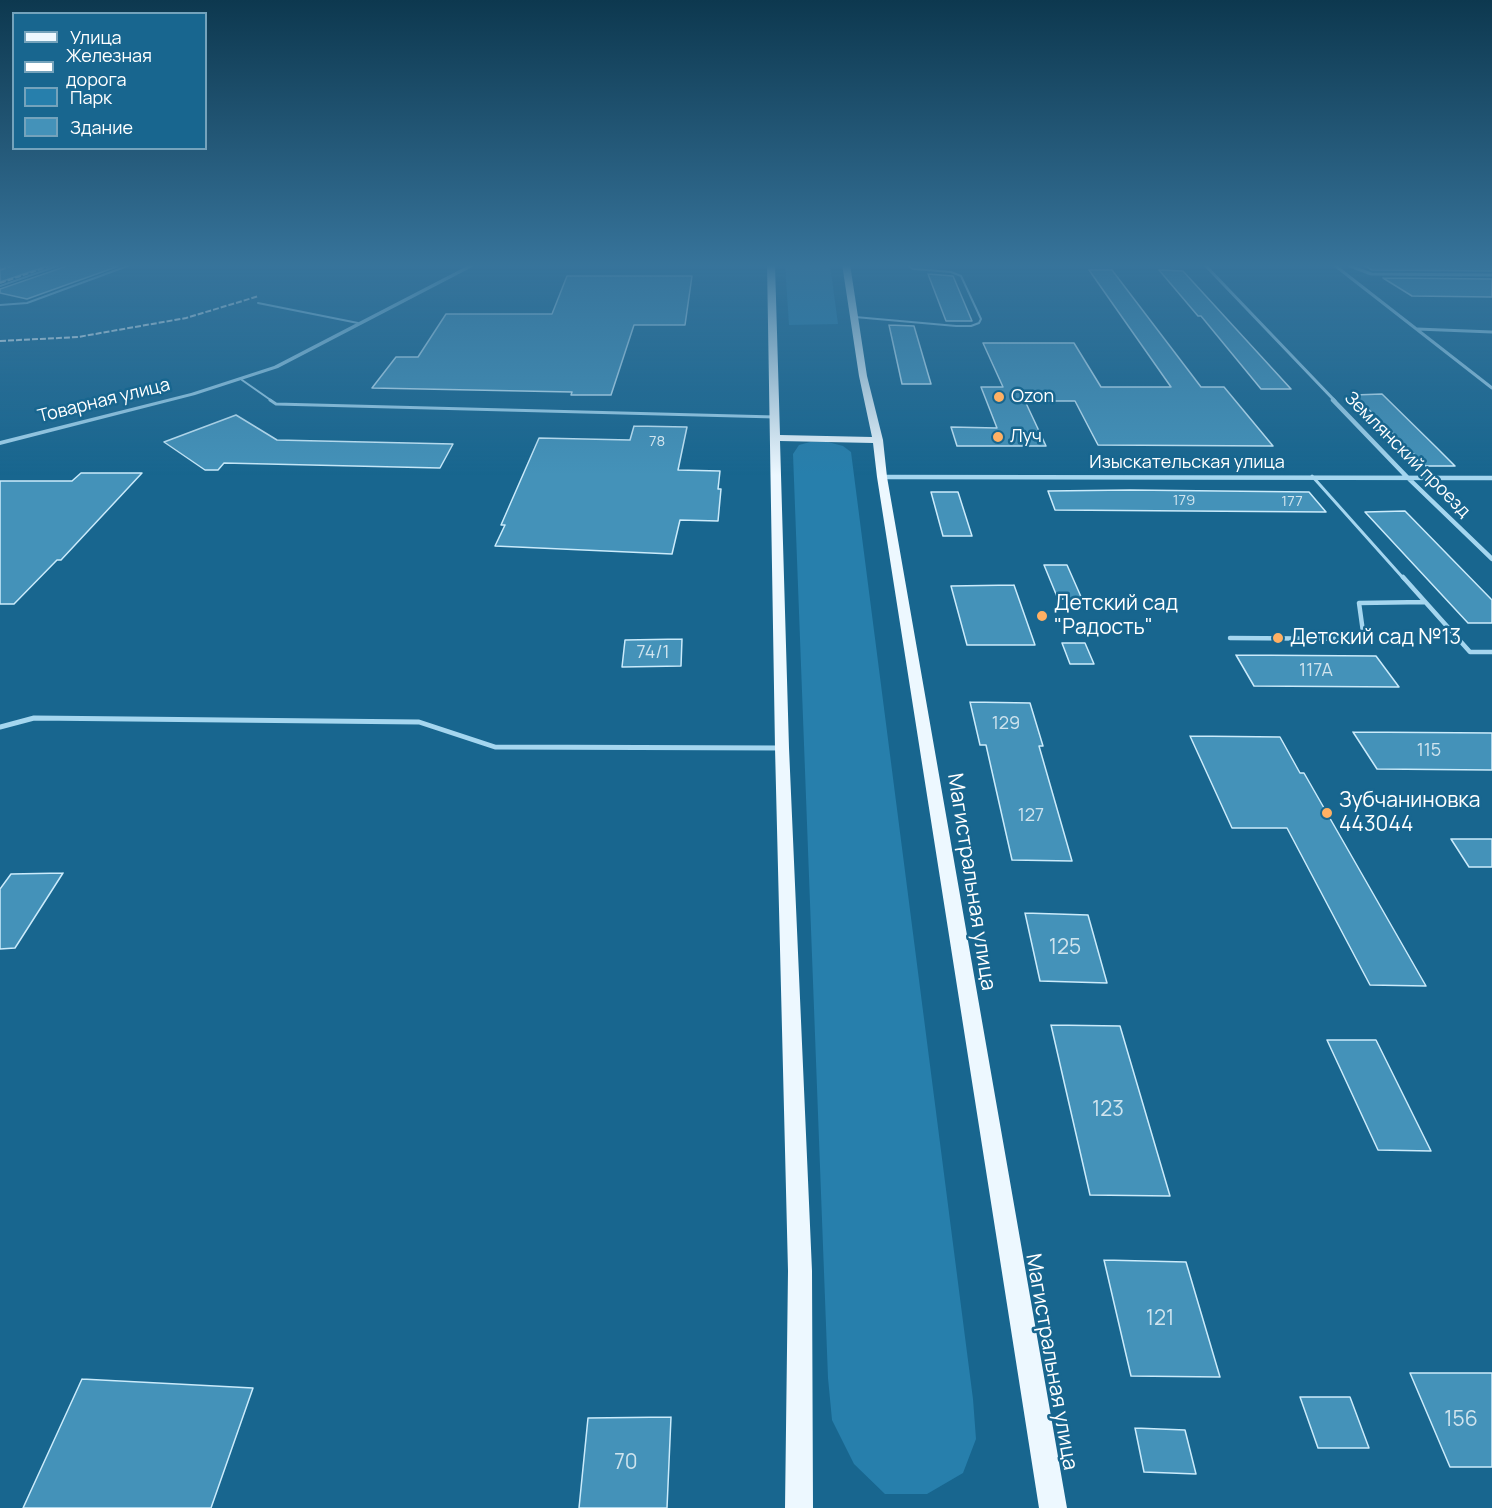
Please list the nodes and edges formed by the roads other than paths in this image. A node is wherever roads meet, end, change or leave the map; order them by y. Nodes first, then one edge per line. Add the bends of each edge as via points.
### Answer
1 (337, 334) edge
2 (773, 334) edge
3 (857, 334) edge
4 (1271, 334) edge
5 (1423, 334) edge
6 (242, 380) junction
7 (1492, 388) edge
8 (775, 417) junction
9 (775, 438) junction
10 (878, 440) junction
11 (0, 442) edge
12 (1312, 476) junction
13 (882, 477) junction
14 (1407, 477) junction
15 (1492, 478) edge
16 (1492, 559) edge
17 (1425, 603) junction
18 (1230, 638) dead end
19 (1492, 652) edge
20 (0, 727) edge
21 (783, 748) junction
22 (799, 1508) edge
23 (1053, 1508) edge

1 - 6 street, Товарная улица via 276,367
2 - 8 main road
3 - 10 main road, Магистральная улица
4 - 14 street, Землянский проезд
5 - 7 street
6 - 8 lane via 276,404
6 - 11 street, Товарная улица
8 - 9 main road
9 - 10 main road
9 - 21 main road
10 - 13 main road, Магистральная улица
12 - 13 street, Изыскательская улица
12 - 14 street, Изыскательская улица
12 - 17 lane
13 - 23 main road, Магистральная улица
14 - 15 street, Изыскательская улица
14 - 16 street, Землянский проезд
17 - 18 lane via 1359,603 1364,639
17 - 19 lane via 1470,652
20 - 21 street via 34,718 419,722 495,747
21 - 22 main road via 800,1271

